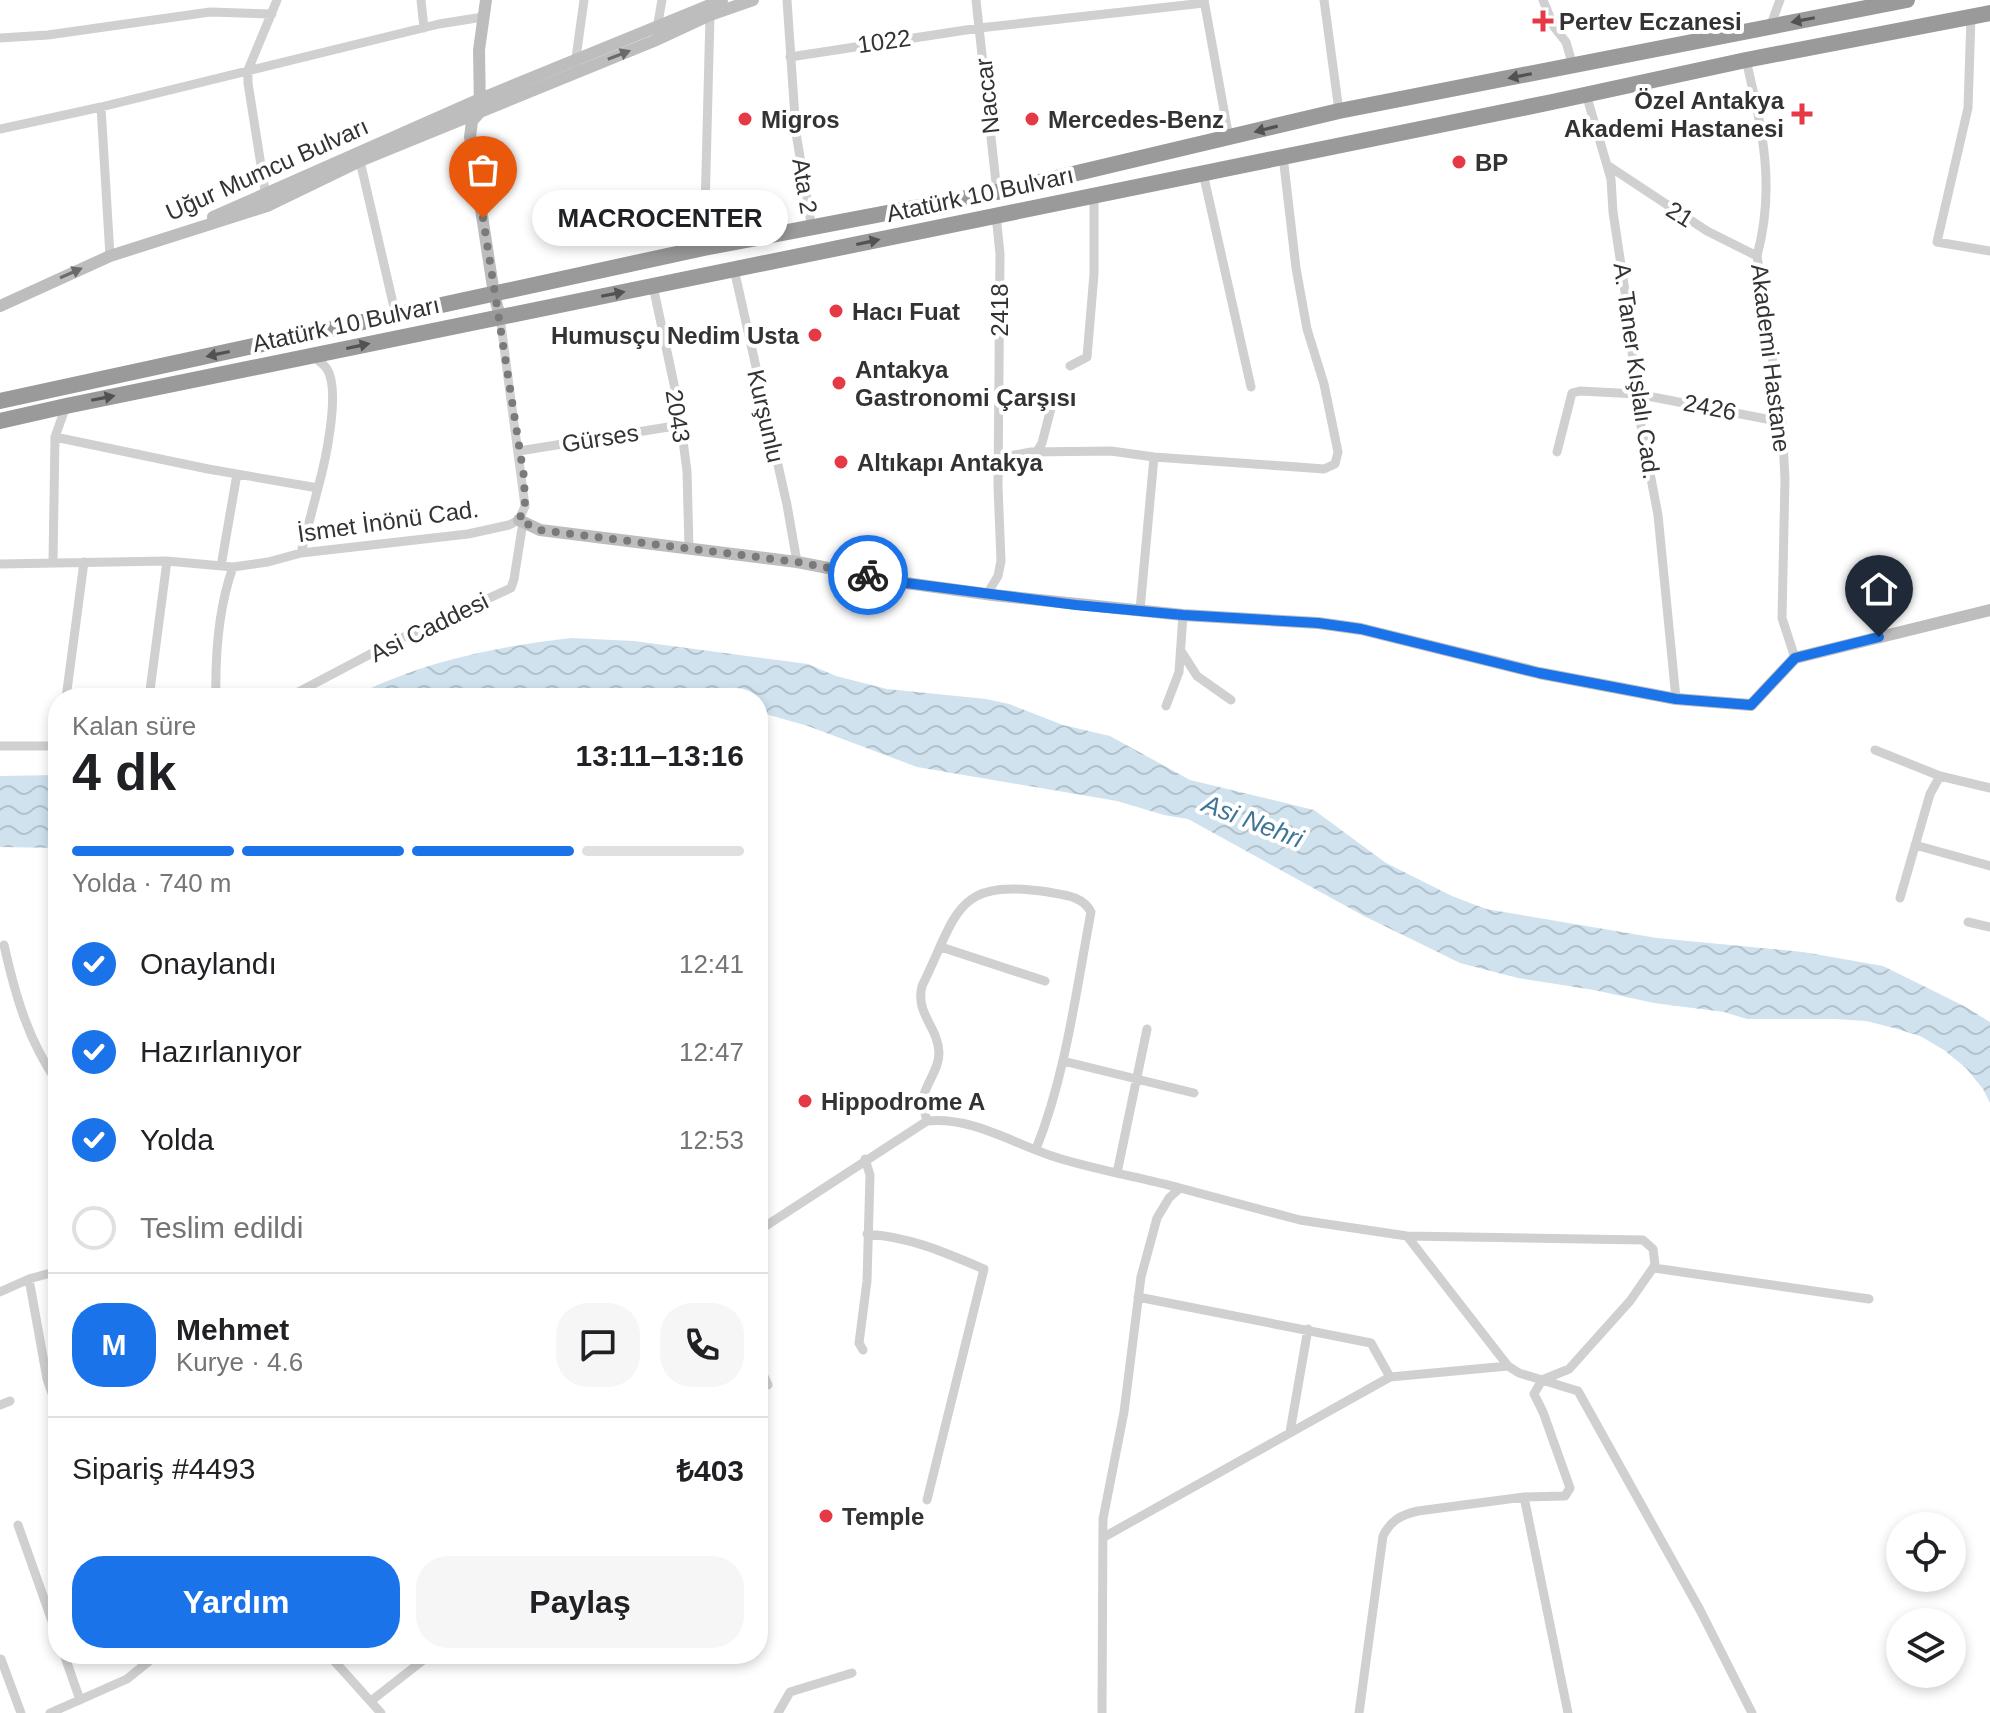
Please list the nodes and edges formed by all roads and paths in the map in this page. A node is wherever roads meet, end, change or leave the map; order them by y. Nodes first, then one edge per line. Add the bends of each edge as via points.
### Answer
1 (208, 0) edge
2 (277, 0) edge
3 (421, 0) edge
4 (486, 0) edge
5 (584, 0) edge
6 (662, 0) edge
7 (722, 0) edge
8 (753, 0) edge
9 (787, 0) edge
10 (976, 0) edge
11 (1324, 0) edge
12 (1543, 0) edge
13 (1780, 0) edge
14 (1907, 0) edge
15 (1204, 2) edge
16 (210, 12) junction
17 (1990, 13) edge
18 (272, 14) junction
19 (710, 15) junction
20 (483, 17) junction
21 (1971, 17) junction
22 (658, 26) junction
23 (1770, 27) junction
24 (424, 28) junction
25 (979, 28) junction
26 (0, 38) edge
27 (654, 41) junction
28 (790, 57) junction
29 (576, 58) junction
30 (1746, 60) junction
31 (1573, 66) junction
32 (248, 70) junction
33 (574, 72) junction
34 (1586, 94) junction
35 (480, 105) junction
36 (101, 107) junction
37 (1339, 111) junction
38 (0, 129) edge
39 (1229, 138) junction
40 (1283, 156) junction
41 (360, 161) junction
42 (1607, 165) junction
43 (1203, 173) junction
44 (997, 192) junction
45 (1094, 194) junction
46 (266, 199) junction
47 (996, 215) junction
48 (812, 229) junction
49 (704, 248) junction
50 (1990, 251) edge
51 (110, 256) junction
52 (1757, 256) junction
53 (734, 269) junction
54 (653, 286) junction
55 (494, 294) junction
56 (0, 306) edge
57 (396, 316) junction
58 (500, 317) junction
59 (313, 356) junction
60 (1070, 366) dead end
61 (1251, 387) dead end
62 (1637, 394) junction
63 (1054, 397) dead end
64 (0, 401) edge
65 (66, 406) junction
66 (0, 421) edge
67 (1782, 422) junction
68 (681, 425) junction
69 (55, 437) junction
70 (519, 451) junction
71 (1557, 452) dead end
72 (1036, 453) junction
73 (1154, 457) junction
74 (999, 458) junction
75 (237, 474) junction
76 (318, 488) junction
77 (521, 521) junction
78 (689, 549) junction
79 (301, 553) junction
80 (167, 561) junction
81 (53, 562) junction
82 (84, 562) junction
83 (797, 562) junction
84 (0, 564) edge
85 (221, 566) junction
86 (233, 567) junction
87 (987, 594) junction
88 (1140, 610) junction
89 (1990, 610) edge
90 (1183, 615) junction
91 (1181, 651) junction
92 (1795, 658) junction
93 (67, 688) edge
94 (150, 688) edge
95 (216, 688) edge
96 (310, 688) edge
97 (1676, 699) junction
98 (1231, 700) dead end
99 (1166, 706) dead end
100 (0, 746) edge
101 (48, 746) edge
102 (1875, 750) dead end
103 (1940, 776) junction
104 (1990, 788) edge
105 (1915, 845) junction
106 (1990, 866) edge
107 (1900, 898) dead end
108 (1968, 922) dead end
109 (1990, 927) edge
110 (4, 945) dead end
111 (941, 947) junction
112 (1045, 981) dead end
113 (1147, 1029) dead end
114 (1063, 1061) junction
115 (48, 1066) edge
116 (1136, 1080) junction
117 (1194, 1093) dead end
118 (927, 1121) junction
119 (1036, 1149) junction
120 (865, 1159) junction
121 (1117, 1173) junction
122 (1180, 1188) junction
123 (768, 1224) edge
124 (867, 1234) junction
125 (1407, 1236) junction
126 (1654, 1268) junction
127 (48, 1274) edge
128 (29, 1279) junction
129 (0, 1292) edge
130 (1138, 1297) junction
131 (1869, 1299) dead end
132 (1308, 1329) junction
133 (863, 1350) dead end
134 (1508, 1366) junction
135 (1390, 1377) junction
136 (1542, 1380) junction
137 (48, 1382) edge
138 (1290, 1432) junction
139 (1524, 1497) junction
140 (927, 1500) dead end
141 (18, 1525) dead end
142 (1104, 1537) junction
143 (48, 1610) edge
144 (1, 1659) edge
145 (67, 1664) edge
146 (141, 1664) edge
147 (337, 1664) edge
148 (418, 1664) edge
149 (852, 1673) dead end
150 (80, 1700) junction
151 (371, 1701) junction
152 (21, 1713) edge
153 (50, 1713) edge
154 (381, 1713) edge
155 (778, 1713) edge
156 (1102, 1713) edge
157 (1359, 1713) edge
158 (1568, 1713) edge
159 (1752, 1713) edge

1 - 16 street
2 - 18 street
3 - 24 street
4 - 20 street
5 - 29 street
6 - 22 street
7 - 22 street, Uğur Mumcu Bulvarı
8 - 19 street, Uğur Mumcu Bulvarı
9 - 28 street, Ata 2
10 - 25 street, Naccar
11 - 37 street
12 - 31 street
13 - 23 street
14 -> 23 highway, Atatürk 10 Bulvarı
15 - 25 street, 1022
15 - 39 street
16 - 18 street
16 - 26 street
17 - 21 highway, Atatürk 10 Bulvarı
18 - 32 street
19 - 27 street, Uğur Mumcu Bulvarı
19 - 49 street
20 - 24 street
20 - 35 street
21 - 30 highway, Atatürk 10 Bulvarı
21 - 50 street via 1968,108 1937,242
22 - 27 street
22 - 29 street, Uğur Mumcu Bulvarı
23 - 31 highway, Atatürk 10 Bulvarı
24 - 32 street
25 - 28 street, 1022
25 - 44 street, Naccar
33 -> 27 street, Uğur Mumcu Bulvarı
28 - 48 street, Ata 2
29 - 33 street
29 - 35 street, Uğur Mumcu Bulvarı
30 - 34 highway, Atatürk 10 Bulvarı
30 - 52 street, Akademi Hastane via 1765,141 1764,229
31 -> 37 highway, Atatürk 10 Bulvarı
32 - 36 street
32 - 46 street
33 - 35 street, Uğur Mumcu Bulvarı
34 - 40 highway, Atatürk 10 Bulvarı
34 - 42 street, A. Taner Kışlalı Cad.
35 - 41 street, Uğur Mumcu Bulvarı
35 - 46 street, Uğur Mumcu Bulvarı
35 - 55 street via 470,137
36 - 38 street
36 - 51 street
37 -> 39 highway, Atatürk 10 Bulvarı
39 - 44 highway, Atatürk 10 Bulvarı
40 - 43 highway, Atatürk 10 Bulvarı
40 - 73 street via 1296,268 1338,452 1335,464 1324,469
41 - 46 street, Uğur Mumcu Bulvarı
41 - 57 street
42 - 52 street, 21 via 1707,231
42 - 62 street, A. Taner Kışlalı Cad.
43 - 45 highway, Atatürk 10 Bulvarı
43 - 61 street
44 - 48 highway, Atatürk 10 Bulvarı
45 - 47 highway, Atatürk 10 Bulvarı
45 - 60 street via 1087,357
46 - 51 street, Uğur Mumcu Bulvarı
53 -> 47 highway, Atatürk 10 Bulvarı
47 - 74 street, 2418
48 - 49 highway, Atatürk 10 Bulvarı
49 - 55 highway, Atatürk 10 Bulvarı
56 -> 51 street, Uğur Mumcu Bulvarı
52 - 67 street, Akademi Hastane
53 - 54 highway, Atatürk 10 Bulvarı
53 - 83 street, Kurşunlu
58 -> 54 highway, Atatürk 10 Bulvarı
54 - 68 street, 2043
55 - 57 highway, Atatürk 10 Bulvarı
55 - 58 street
57 -> 64 highway, Atatürk 10 Bulvarı
59 -> 58 highway, Atatürk 10 Bulvarı
58 - 70 street
65 -> 59 highway, Atatürk 10 Bulvarı
59 - 76 street via 328,370 332,394
62 - 67 street, 2426
62 - 71 street, 2426 via 1572,393
62 - 97 street, A. Taner Kışlalı Cad. via 1658,515
63 - 72 street
65 - 66 highway, Atatürk 10 Bulvarı
65 - 69 street
67 - 92 street, Akademi Hastane via 1782,618
68 - 70 street, Gürses
68 - 78 street, 2043
69 - 75 street
69 - 81 street
70 - 77 street via 525,506
72 - 73 street via 1111,451
72 - 74 street
73 - 88 street
74 - 87 street, 2418 via 1001,561
75 - 76 street
75 - 85 street
76 - 79 street
77 - 78 street via 540,530
77 - 79 street, İsmet İnönü Cad. via 468,534
77 - 96 street, Asi Caddesi via 511,588 397,640
78 - 83 street
79 - 86 street, İsmet İnönü Cad.
80 - 82 street, İsmet İnönü Cad.
80 - 85 street, İsmet İnönü Cad.
80 - 94 street
81 - 82 street, İsmet İnönü Cad.
81 - 84 street, İsmet İnönü Cad.
82 - 93 street
83 - 87 street
85 - 86 street, İsmet İnönü Cad.
86 - 95 street via 222,598
87 - 88 street
88 - 90 street
89 - 92 street
90 - 91 street
90 - 97 street via 1361,629 1539,673
91 - 98 street via 1197,676
91 - 99 street
92 - 97 street via 1751,705
100 - 101 street
102 - 103 street
103 - 104 street
103 - 105 street
105 - 106 street
105 - 107 street
108 - 109 street
110 - 115 street via 16,997
111 - 112 street
111 - 114 street via 963,904 988,890 1048,892 1087,905 1091,912
111 - 118 street via 918,1001 939,1055 924,1094
113 - 116 street
114 - 116 street
114 - 119 street
116 - 117 street
116 - 121 street
118 - 119 street via 949,1119 980,1126
118 - 120 street
119 - 121 street
120 - 123 street
120 - 124 street via 870,1175
121 - 122 street
122 - 125 street via 1300,1220
122 - 130 street via 1157,1218
124 - 133 street via 859,1343
124 - 140 street via 898,1236 984,1269
125 - 126 street via 1643,1240 1654,1251
125 - 134 street
126 - 131 street
126 - 136 street via 1569,1369
127 - 128 street
128 - 129 street
128 - 137 street
130 - 132 street
130 - 142 street
132 - 135 street via 1371,1343
132 - 138 street
134 - 135 street
134 - 136 street
135 - 138 street
136 - 139 street via 1534,1394 1570,1488 1565,1496
136 - 159 street via 1578,1391
138 - 142 street
139 - 157 street via 1418,1511 1389,1523
139 - 158 street
141 - 143 street
142 - 156 street
144 - 152 street
145 - 150 street
146 - 150 street via 127,1679
147 - 151 street
148 - 151 street
149 - 155 street via 790,1692
150 - 153 street
151 - 154 street

